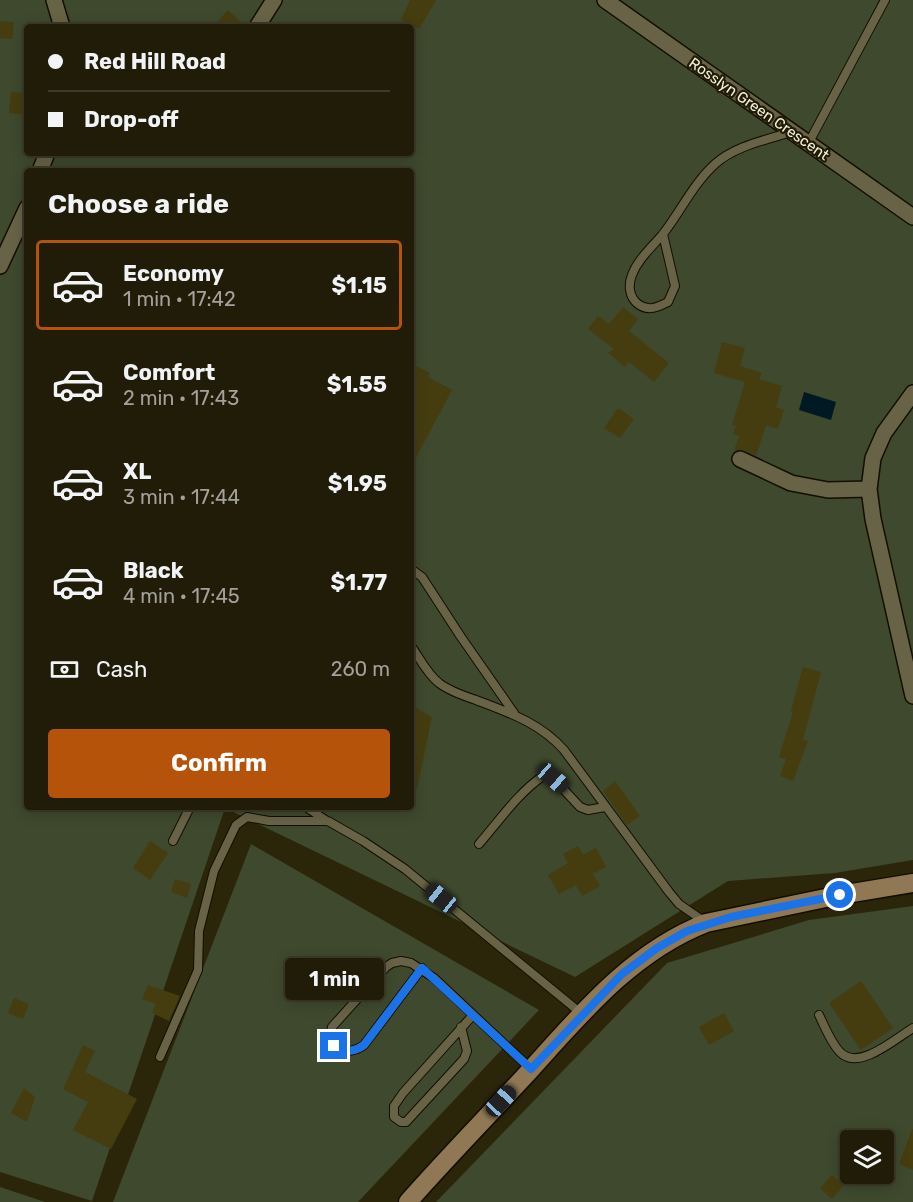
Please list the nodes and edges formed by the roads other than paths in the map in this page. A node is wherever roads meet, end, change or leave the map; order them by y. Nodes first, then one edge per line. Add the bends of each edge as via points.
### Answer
1 (54, 0) edge
2 (274, 0) edge
3 (605, 0) edge
4 (885, 0) edge
5 (61, 24) edge
6 (259, 24) edge
7 (792, 132) junction
8 (808, 144) junction
9 (24, 214) edge
10 (913, 217) edge
11 (663, 234) junction
12 (0, 266) edge
13 (913, 393) edge
14 (740, 459) dead end
15 (869, 489) junction
16 (414, 571) edge
17 (414, 650) edge
18 (910, 666) edge
19 (913, 696) edge
20 (514, 714) junction
21 (605, 807) junction
22 (188, 810) edge
23 (310, 810) edge
24 (328, 822) junction
25 (173, 841) dead end
26 (479, 844) dead end
27 (913, 883) edge
28 (706, 923) junction
29 (422, 968) junction
30 (582, 1014) junction
31 (473, 1015) junction
32 (819, 1016) dead end
33 (461, 1027) junction
34 (913, 1028) edge
35 (160, 1057) dead end
36 (531, 1069) junction
37 (408, 1202) edge

1 - 5 street
2 - 6 street
3 - 7 street, Rosslyn Green Crescent
4 - 8 lane
7 - 8 street, Rosslyn Green Crescent
7 - 11 lane via 748,145 717,162
8 - 10 street, Rosslyn Green Crescent
9 - 12 street
11 - 11 lane via 643,256 629,286 639,305 653,309 668,302 675,286
13 - 15 street via 884,433 873,458
14 - 15 street via 791,483 828,490
15 - 18 street
16 - 20 lane via 422,577
17 - 20 lane via 441,684
18 - 19 street
20 - 21 lane via 550,734
21 - 26 lane via 580,807 553,778 543,776
21 - 28 lane via 679,904
22 - 25 lane
23 - 24 lane
24 - 30 lane via 405,869
24 - 35 lane via 247,817 236,825 214,871 199,931 198,970
27 - 28 main road
28 - 30 main road via 657,948 622,974
29 - 29 lane via 401,961 386,967 332,1027 334,1046 351,1051 364,1045
29 - 31 lane
30 - 36 main road
31 - 33 lane
31 - 36 lane
32 - 34 lane via 840,1053 852,1059 863,1059
33 - 33 lane via 394,1106 394,1117 401,1122 406,1122 464,1059 467,1051
36 - 37 main road

